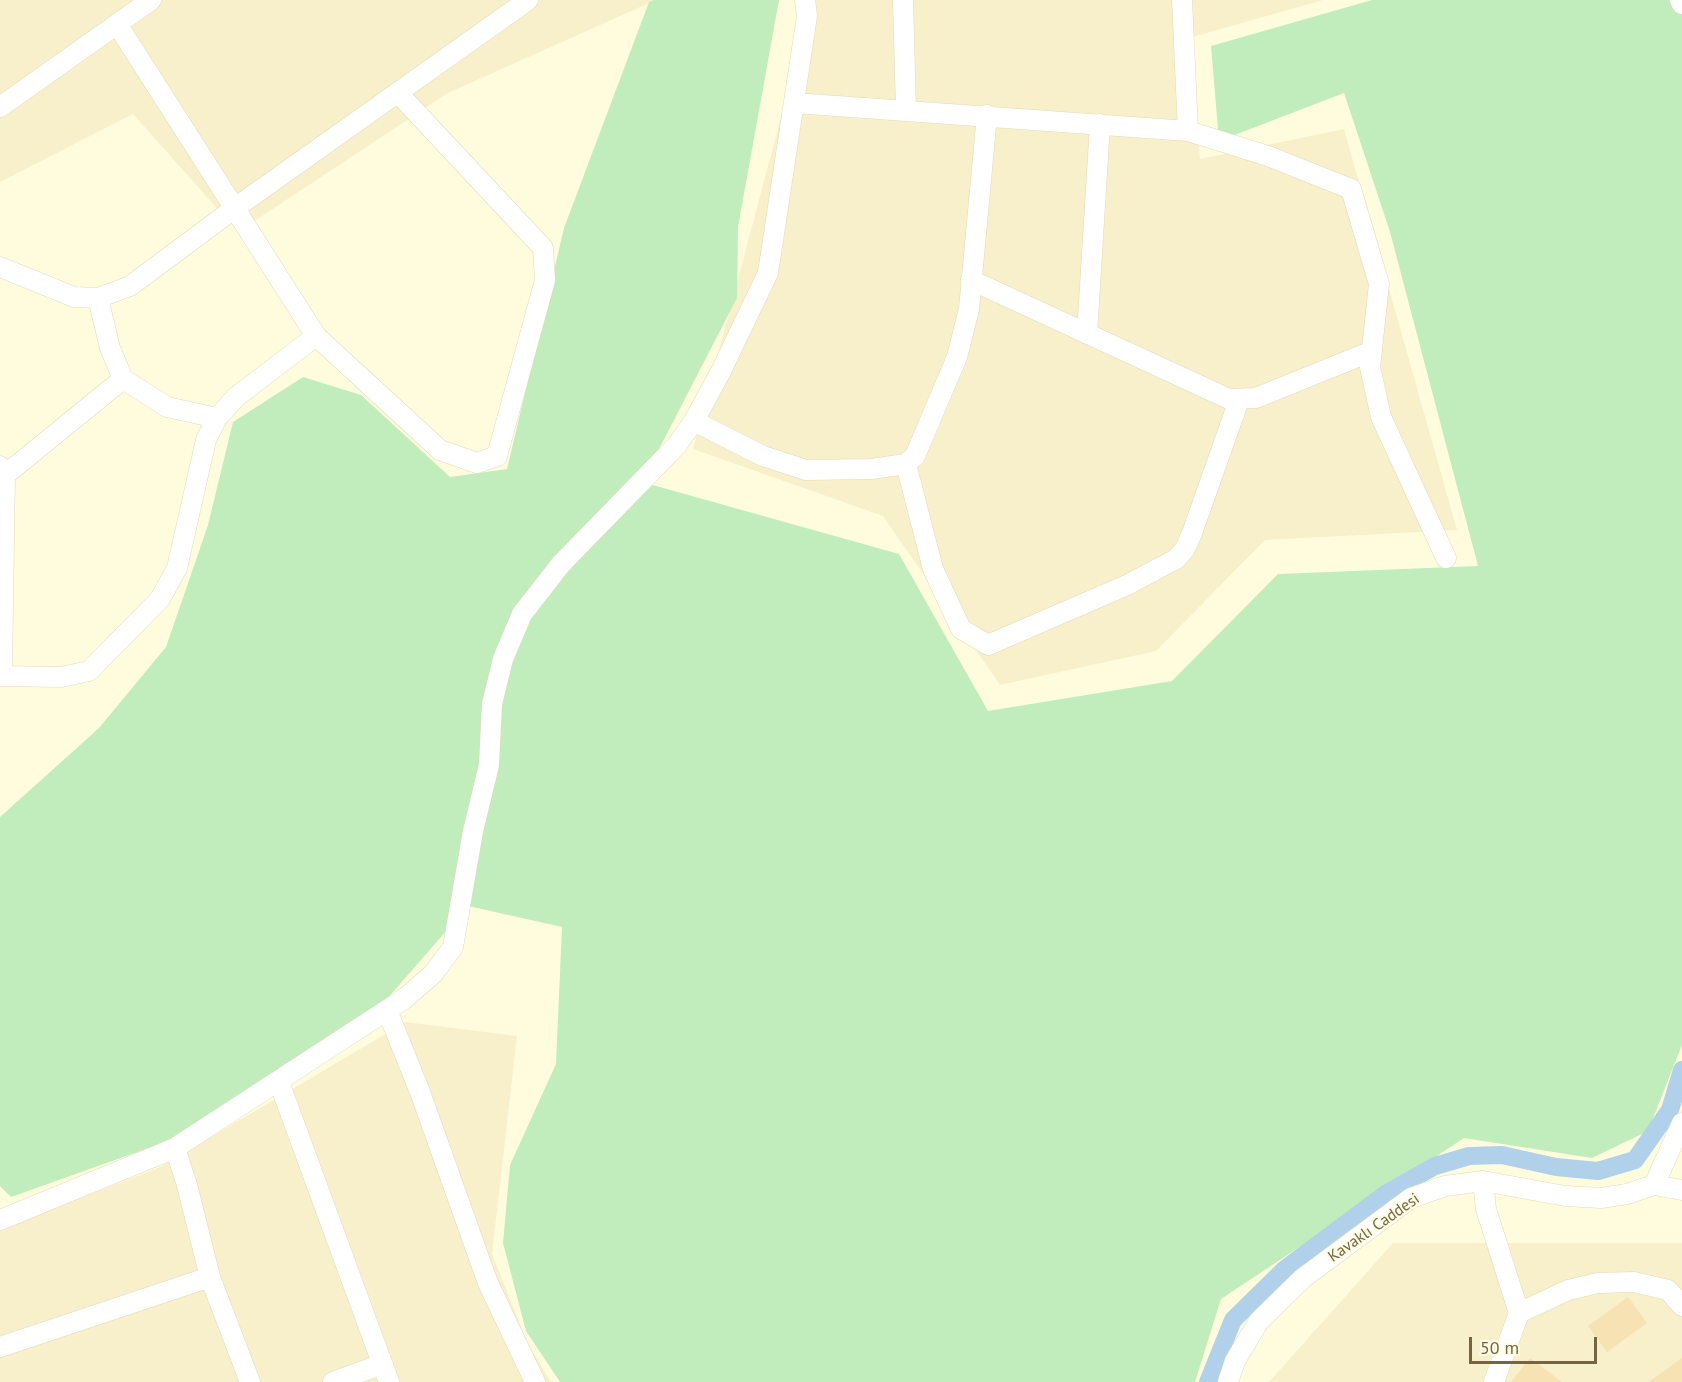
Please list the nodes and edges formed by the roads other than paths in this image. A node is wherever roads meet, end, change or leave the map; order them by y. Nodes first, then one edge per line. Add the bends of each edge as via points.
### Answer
1 (151, 0) edge
2 (528, 0) edge
3 (805, 0) edge
4 (903, 0) edge
5 (1182, 0) edge
6 (117, 24) junction
7 (398, 93) junction
8 (794, 103) junction
9 (0, 107) edge
10 (906, 110) junction
11 (987, 116) junction
12 (1100, 124) junction
13 (1188, 131) junction
14 (235, 208) junction
15 (0, 267) edge
16 (971, 280) junction
17 (98, 298) junction
18 (1087, 334) junction
19 (316, 336) junction
20 (1372, 351) junction
21 (123, 379) junction
22 (1239, 400) junction
23 (217, 418) junction
24 (694, 421) junction
25 (906, 464) junction
26 (3, 470) edge
27 (1446, 558) dead end
28 (1, 676) edge
29 (387, 1010) junction
30 (279, 1082) junction
31 (1682, 1123) edge
32 (175, 1148) junction
33 (1483, 1181) junction
34 (1654, 1185) junction
35 (1682, 1190) edge
36 (0, 1220) edge
37 (210, 1277) junction
38 (1682, 1306) edge
39 (1519, 1313) junction
40 (0, 1347) edge
41 (386, 1373) edge
42 (250, 1382) edge
43 (333, 1382) edge
44 (535, 1382) edge
45 (1228, 1382) edge
46 (1494, 1382) edge

1 - 6 street
2 - 7 street
3 - 8 street via 807,16
4 - 10 street
5 - 13 street
6 - 9 street
6 - 14 street
7 - 14 street
7 - 19 street via 543,248 544,280 497,456 477,463 440,450
8 - 10 street
8 - 24 street via 768,273
10 - 11 street
11 - 12 street
11 - 16 street
12 - 13 street
12 - 18 street
13 - 20 street via 1268,156 1351,189 1379,284
14 - 17 street via 130,286
14 - 19 street
15 - 17 street via 74,297
16 - 18 street
16 - 25 street via 969,309 957,357 915,456
17 - 21 street via 110,348
18 - 22 street
19 - 23 street via 236,397
20 - 22 street via 1256,398
20 - 27 street via 1370,367 1381,417
21 - 23 street via 167,407
21 - 26 street
22 - 25 street via 1192,533 1176,559 1127,585 988,645 961,629 933,570
23 - 28 street via 206,440 177,567 160,598 89,671 61,677
24 - 25 street via 764,456 806,470
24 - 29 street via 676,446 561,564 522,614 503,659 492,704 489,765 453,947 433,974
26 - 28 street
29 - 30 street
29 - 44 street via 488,1283
30 - 32 street
30 - 41 street
31 - 34 street
32 - 36 street
32 - 37 street
33 - 34 street, Kavaklı Caddesi via 1565,1197 1601,1198
33 - 39 street via 1486,1209
33 - 45 street, Kavaklı Caddesi via 1445,1186 1411,1198 1303,1278 1259,1321 1234,1361
34 - 35 street, Kavaklı Caddesi
37 - 40 street
37 - 42 street
38 - 39 street via 1668,1290 1634,1282 1598,1283 1568,1290
39 - 46 street
41 - 43 street

